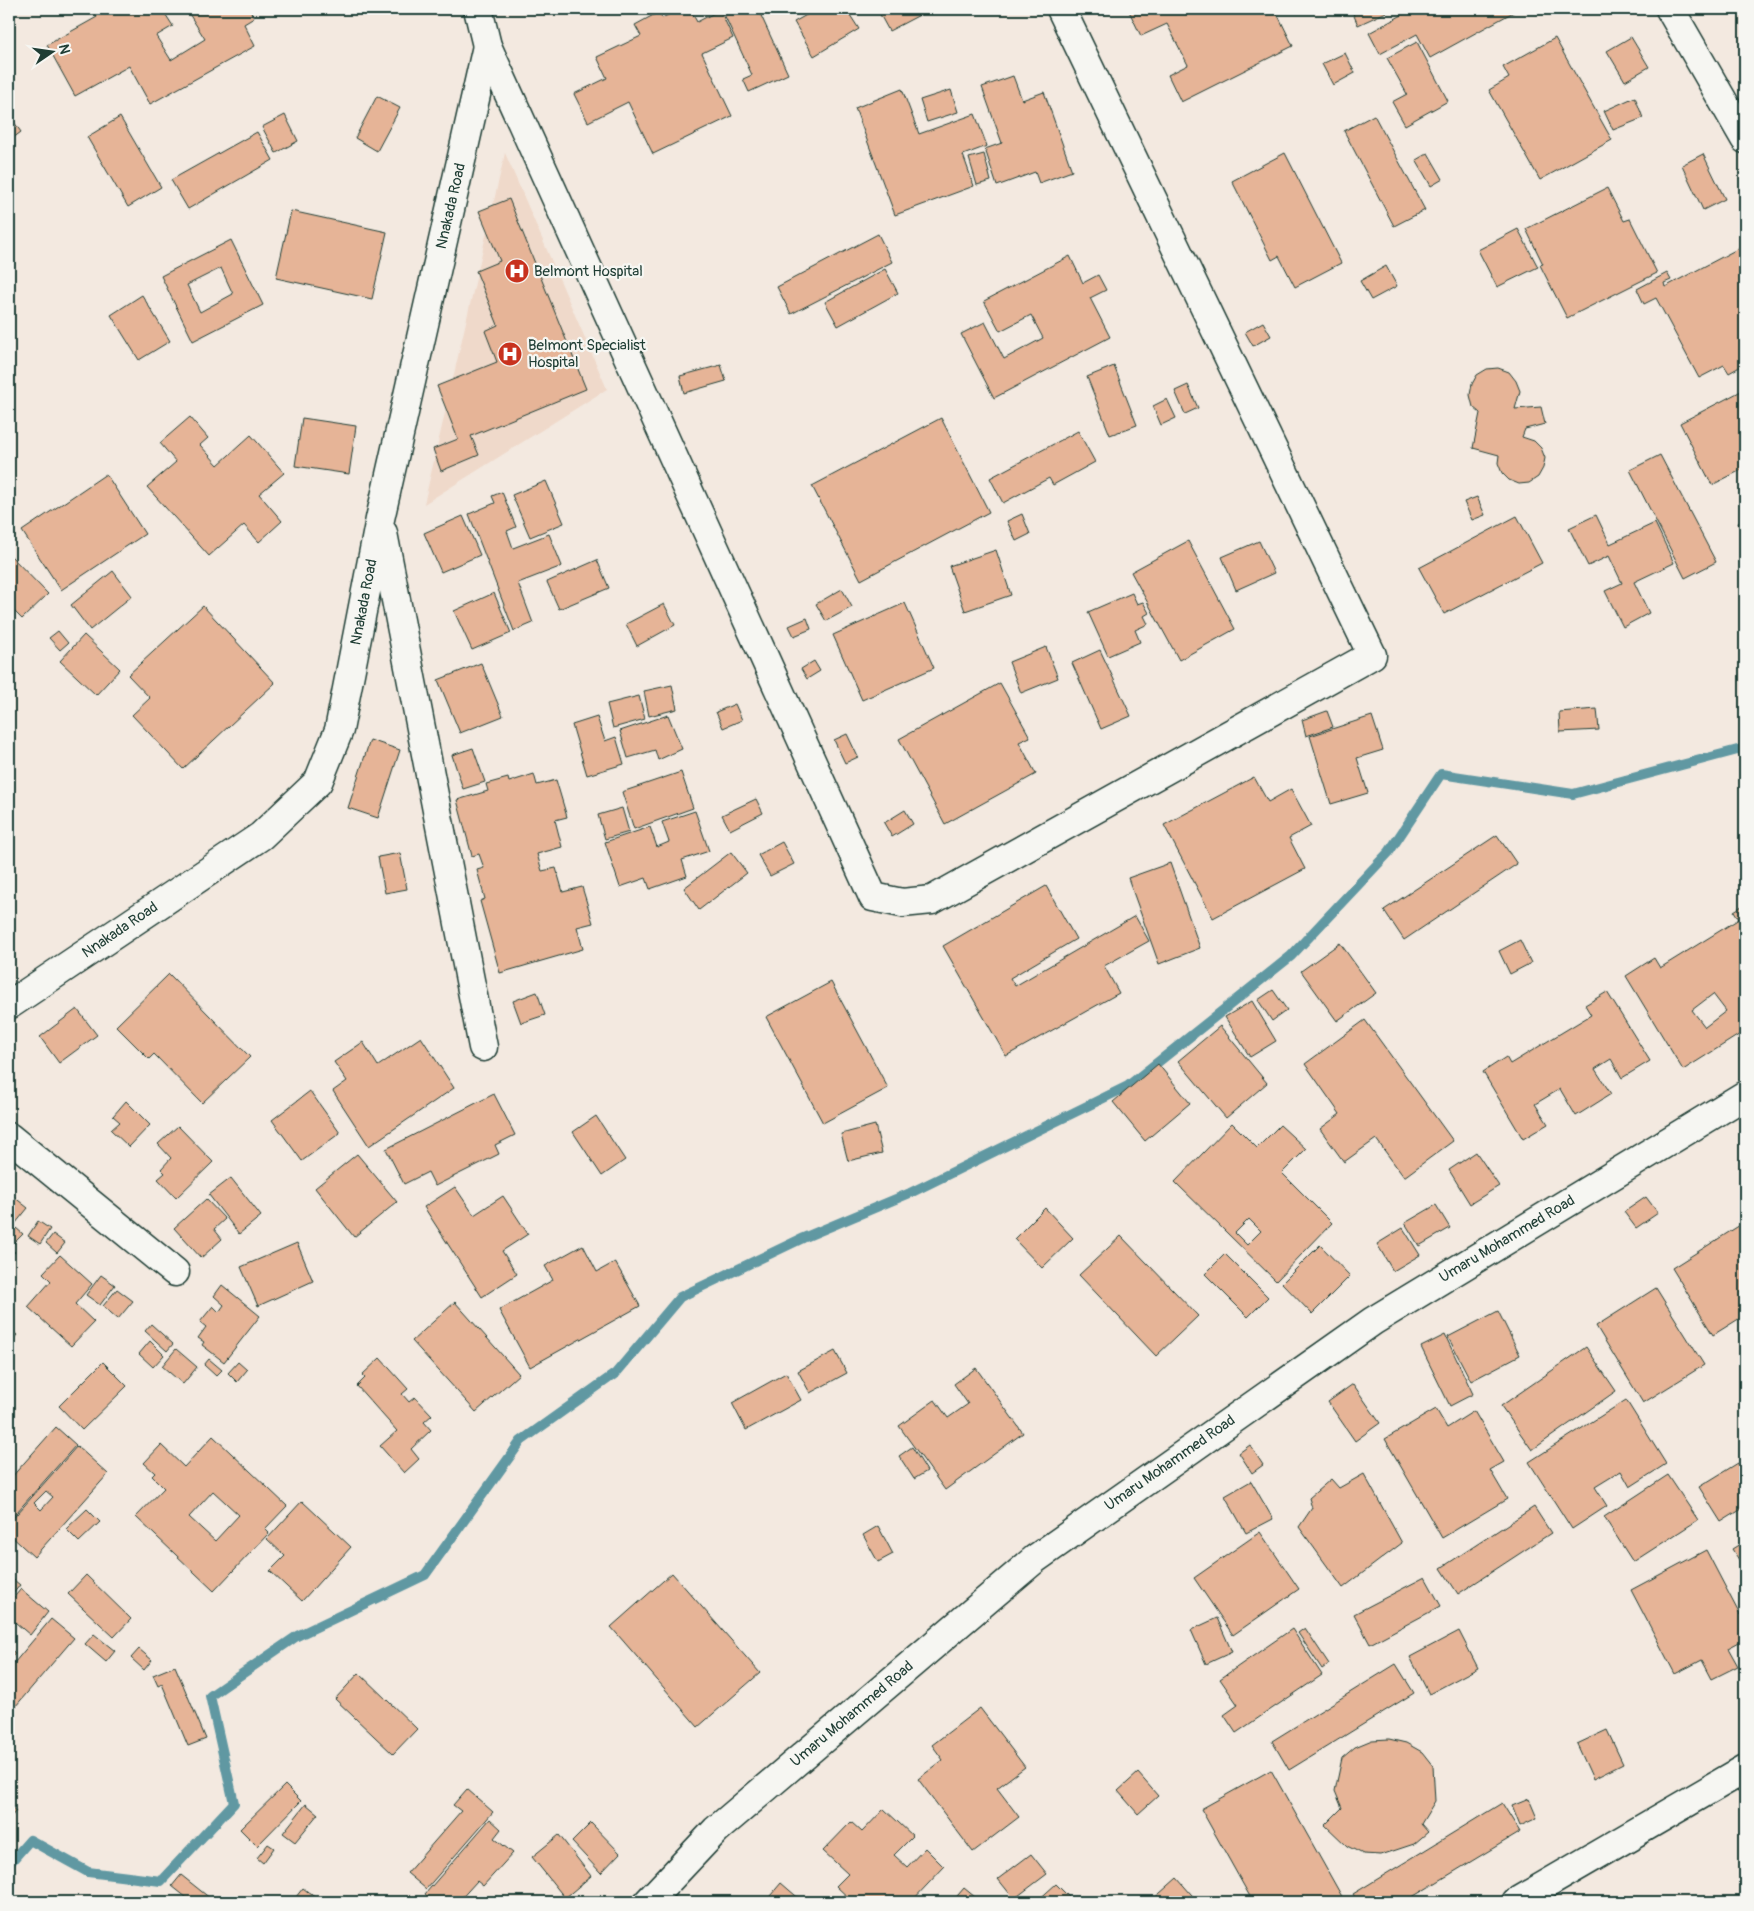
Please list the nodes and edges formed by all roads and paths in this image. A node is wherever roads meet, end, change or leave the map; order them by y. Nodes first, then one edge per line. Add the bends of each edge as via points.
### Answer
1 (478, 9) edge
2 (1061, 9) edge
3 (1670, 9) edge
4 (487, 46) junction
5 (1745, 139) edge
6 (380, 519) junction
7 (9, 1005) edge
8 (483, 1047) dead end
9 (1745, 1095) edge
10 (9, 1137) edge
11 (175, 1272) dead end
12 (1745, 1769) edge
13 (648, 1902) edge
14 (1516, 1902) edge

1 - 4 street
2 - 4 street via 1372,655 932,900 902,903 873,897
3 - 5 street
4 - 6 street, Nnakada Road
6 - 7 street, Nnakada Road via 339,730 318,782 261,836
6 - 8 street
9 - 13 street, Umaru Mohammed Road via 1373,1320 1035,1558 716,1830
10 - 11 street
12 - 14 street

